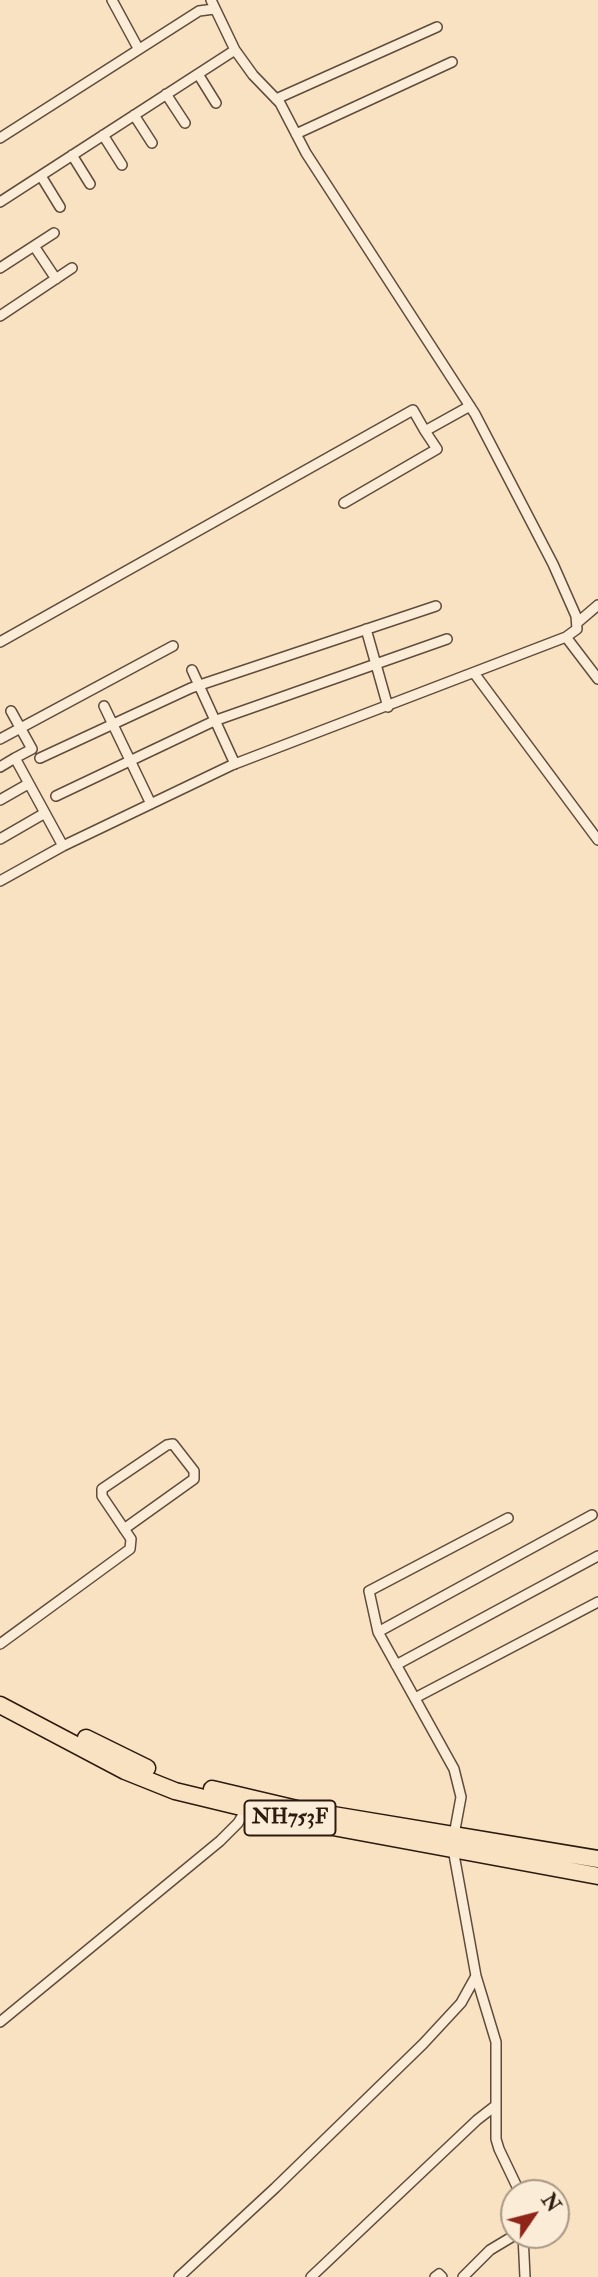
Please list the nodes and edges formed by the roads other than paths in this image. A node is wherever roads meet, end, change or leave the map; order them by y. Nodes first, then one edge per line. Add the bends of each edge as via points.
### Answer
1 (112, 0) edge
2 (213, 5) edge
3 (437, 27) dead end
4 (138, 48) junction
5 (235, 50) junction
6 (452, 62) dead end
7 (198, 74) junction
8 (166, 94) junction
9 (276, 99) junction
10 (216, 103) dead end
11 (134, 115) junction
12 (185, 122) dead end
13 (296, 134) junction
14 (103, 135) junction
15 (0, 138) edge
16 (152, 143) dead end
17 (72, 155) junction
18 (122, 164) dead end
19 (40, 176) junction
20 (90, 184) dead end
21 (0, 202) edge
22 (60, 207) dead end
23 (54, 233) dead end
24 (34, 246) junction
25 (0, 268) edge
26 (72, 268) dead end
27 (57, 279) junction
28 (0, 316) edge
29 (470, 406) junction
30 (425, 431) junction
31 (344, 503) dead end
32 (598, 605) edge
33 (436, 606) dead end
34 (577, 623) junction
35 (366, 629) junction
36 (566, 637) junction
37 (447, 639) dead end
38 (0, 642) edge
39 (173, 646) dead end
40 (376, 664) junction
41 (192, 670) dead end
42 (474, 673) junction
43 (598, 678) edge
44 (199, 685) junction
45 (104, 706) dead end
46 (388, 707) junction
47 (11, 711) dead end
48 (215, 720) junction
49 (113, 724) junction
50 (20, 728) junction
51 (0, 739) edge
52 (15, 758) junction
53 (40, 758) dead end
54 (130, 760) junction
55 (1, 763) edge
56 (235, 764) junction
57 (28, 783) junction
58 (56, 796) dead end
59 (0, 800) edge
60 (151, 804) junction
61 (44, 813) junction
62 (0, 839) edge
63 (598, 840) edge
64 (63, 846) junction
65 (0, 881) edge
66 (592, 1516) dead end
67 (508, 1518) dead end
68 (124, 1529) junction
69 (598, 1556) edge
70 (598, 1602) edge
71 (378, 1632) junction
72 (0, 1644) edge
73 (396, 1665) junction
74 (0, 1692) edge
75 (415, 1698) junction
76 (0, 1705) edge
77 (247, 1808) junction
78 (454, 1842) junction
79 (598, 1859) edge
80 (598, 1876) edge
81 (476, 1976) junction
82 (0, 2022) edge
83 (495, 2106) junction
84 (513, 2179) edge
85 (500, 2243) edge
86 (524, 2249) edge
87 (179, 2277) edge
88 (311, 2277) edge
89 (435, 2277) edge
90 (442, 2277) edge
91 (463, 2277) edge
92 (525, 2277) edge

1 - 4 street
2 - 4 street
2 - 5 street
3 - 9 street
4 - 15 street
5 - 7 street
5 - 9 street
6 - 13 street
7 - 8 street
7 - 10 street
8 - 11 street
8 - 12 street
9 - 13 street
11 - 14 street
11 - 16 street
13 - 29 street
14 - 17 street
14 - 18 street
17 - 19 street
17 - 20 street
19 - 21 street
19 - 22 street
23 - 24 street
24 - 25 street
24 - 27 street
26 - 27 street
27 - 28 street
29 - 30 street
29 - 34 street via 553,564
30 - 31 street via 437,449
30 - 38 street via 413,410
32 - 34 street
33 - 35 street
34 - 36 street via 577,629
35 - 40 street
35 - 44 street
36 - 42 street
36 - 43 street
37 - 40 street
39 - 50 street
40 - 46 street
40 - 48 street
41 - 44 street
42 - 46 street
42 - 63 street
44 - 48 street
44 - 49 street
45 - 49 street
46 - 56 street
47 - 50 street
48 - 54 street
48 - 56 street
49 - 53 street
49 - 54 street
50 - 51 street
50 - 52 street via 32,749
52 - 55 street
52 - 57 street
54 - 58 street
54 - 60 street
56 - 60 street
57 - 59 street
57 - 61 street
60 - 64 street
61 - 62 street
61 - 64 street
64 - 65 street
66 - 71 street
67 - 71 street via 369,1591
68 - 68 street via 194,1479 194,1471 173,1444 102,1489
68 - 72 street via 132,1542 130,1549
69 - 73 street
70 - 75 street
71 - 73 street
73 - 75 street
74 - 78 highway, NH753F via 130,1761 178,1781
75 - 78 street via 460,1787
76 - 77 highway, NH753F via 125,1771 175,1791
77 - 78 highway, NH753F via 295,1820
77 - 82 street via 231,1831 202,1857
78 - 79 highway, NH753F
78 - 80 highway, NH753F
78 - 81 street
81 - 83 street via 496,2042
81 - 87 street via 461,2003 423,2044
83 - 84 street via 499,2149
83 - 88 street
85 - 91 street
86 - 92 street
89 - 90 street

